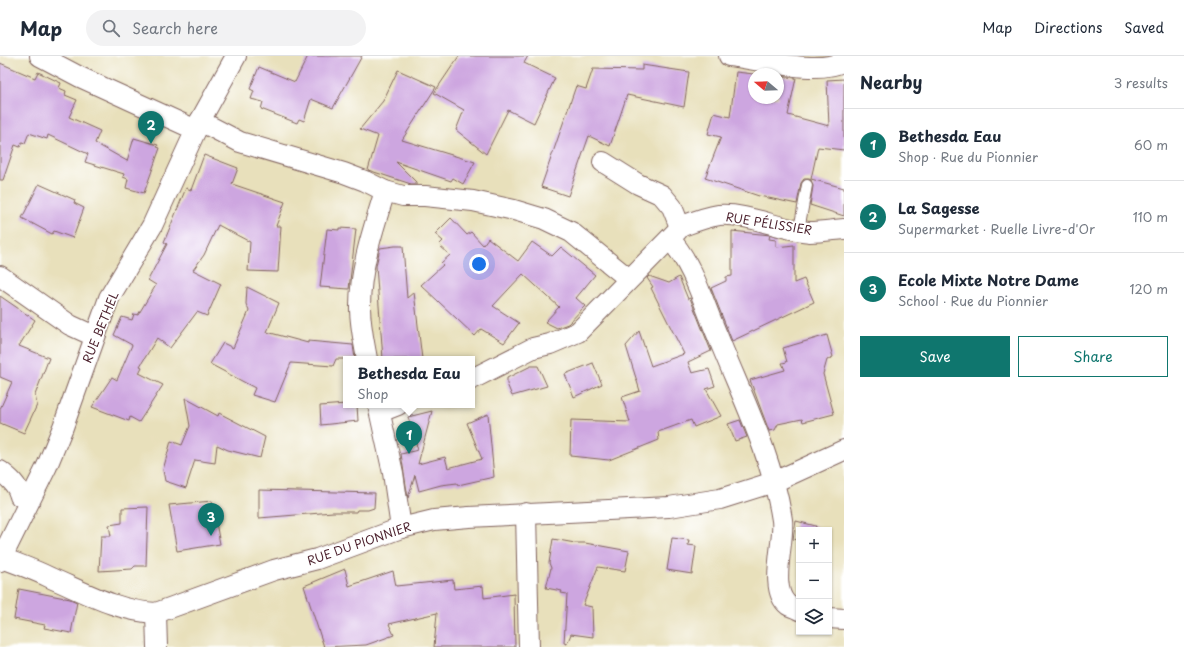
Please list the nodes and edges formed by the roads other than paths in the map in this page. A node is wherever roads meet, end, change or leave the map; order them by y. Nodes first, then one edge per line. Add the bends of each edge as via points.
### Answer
1 (40, 56) edge
2 (236, 56) edge
3 (729, 56) edge
4 (754, 57) edge
5 (844, 61) edge
6 (198, 125) junction
7 (603, 162) dead end
8 (807, 185) dead end
9 (385, 191) junction
10 (844, 229) edge
11 (799, 230) junction
12 (675, 233) junction
13 (0, 276) edge
14 (629, 279) junction
15 (94, 336) junction
16 (367, 356) edge
17 (475, 377) edge
18 (379, 409) edge
19 (844, 450) edge
20 (0, 471) edge
21 (774, 482) junction
22 (29, 502) junction
23 (526, 513) junction
24 (401, 528) junction
25 (2, 552) edge
26 (796, 609) edge
27 (156, 613) junction
28 (832, 618) edge
29 (844, 619) edge
30 (157, 647) edge
31 (529, 647) edge

1 - 6 street via 80,77
2 - 6 street, RUE BETHEL
3 - 4 street
4 - 5 street via 773,63 816,67 838,65
6 - 9 street via 240,142 344,173
6 - 15 street, RUE BETHEL via 152,226 109,298
7 - 12 street via 638,184 662,195 672,207
8 - 11 lane
9 - 14 street via 403,196 474,201 544,220 571,232
9 - 16 street via 365,257 361,288 361,315
10 - 11 street, RUE PÉLISSIER via 811,232
11 - 12 street, RUE PÉLISSIER via 720,215 701,218
12 - 14 street
12 - 21 street via 680,251 748,405
13 - 15 street via 70,325
14 - 17 street via 578,332 533,348
15 - 22 street, RUE BETHEL via 63,427
18 - 24 street via 394,473
19 - 21 street, RUE DU PIONNIER
20 - 22 street via 19,490 20,496
21 - 23 street, RUE DU PIONNIER via 720,499 669,507
21 - 26 street via 782,523 778,584 782,599 788,606
22 - 25 street, RUE BETHEL
23 - 24 street, RUE DU PIONNIER via 434,520
23 - 31 street
24 - 27 street, RUE DU PIONNIER
25 - 27 street, RUE DU PIONNIER via 96,599 136,612
27 - 30 street
28 - 29 street

